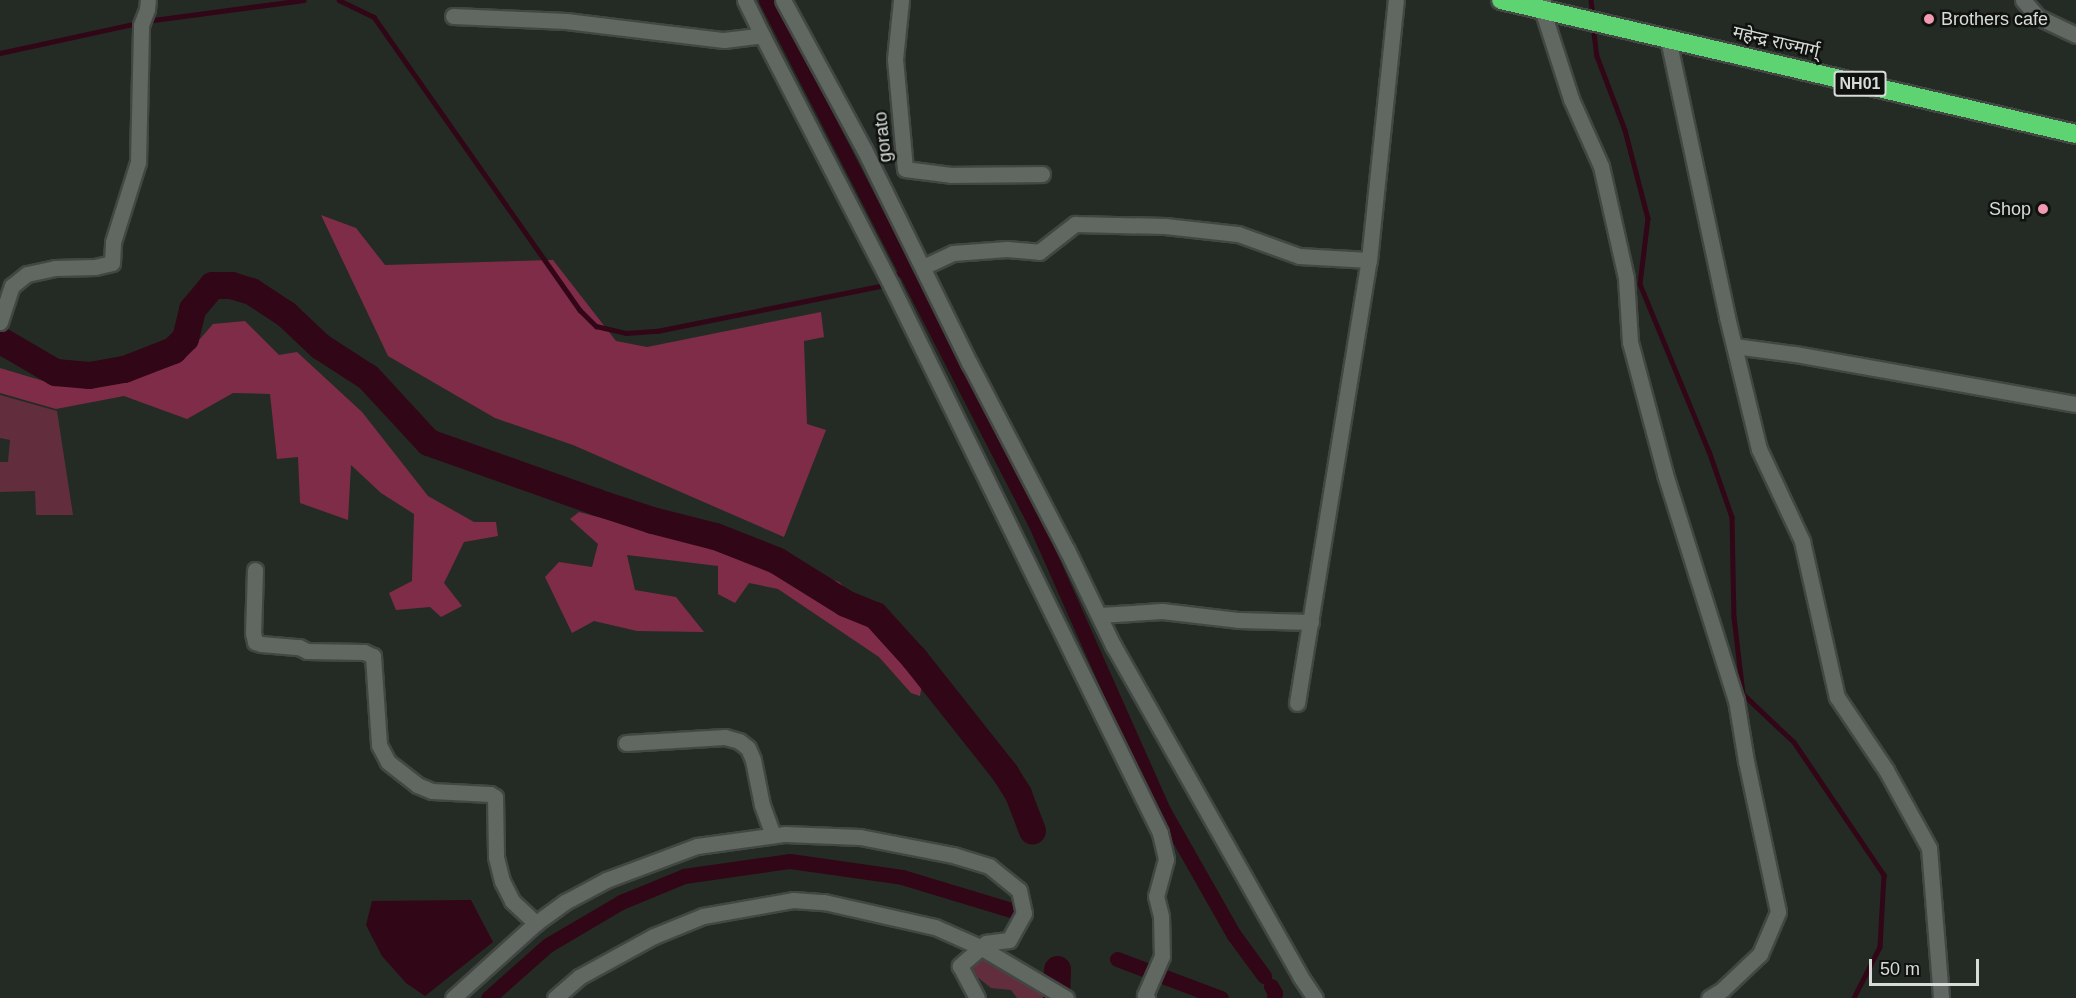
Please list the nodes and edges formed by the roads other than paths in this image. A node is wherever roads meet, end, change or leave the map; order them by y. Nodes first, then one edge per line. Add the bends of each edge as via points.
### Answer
1 (745, 0) edge
2 (783, 0) edge
3 (901, 0) edge
4 (1396, 0) edge
5 (1501, 0) edge
6 (2023, 0) edge
7 (147, 5) edge
8 (1547, 7) edge
9 (453, 15) dead end
10 (762, 35) junction
11 (2076, 35) edge
12 (1668, 39) junction
13 (2076, 134) edge
14 (1042, 174) dead end
15 (1369, 261) junction
16 (923, 267) junction
17 (0, 322) edge
18 (1734, 346) junction
19 (2076, 404) edge
20 (255, 570) dead end
21 (1099, 615) junction
22 (1311, 622) junction
23 (1297, 703) dead end
24 (626, 743) dead end
25 (773, 835) junction
26 (536, 923) junction
27 (980, 947) junction
28 (1146, 996) edge
29 (453, 998) edge
30 (555, 998) edge
31 (976, 998) edge
32 (1066, 998) edge
33 (1315, 998) edge
34 (1709, 998) edge
35 (1941, 998) edge

1 - 10 street
2 - 16 street
3 - 14 street, gorato via 895,59 905,169 951,175
4 - 15 street
5 - 8 highway, महेन्द्र राज्मार्ग् / NH01
6 - 11 street via 2038,16
7 - 17 street via 141,25 138,162 113,242 112,263 27,274 12,286
8 - 12 highway, महेन्द्र राज्मार्ग् / NH01
8 - 34 street via 1571,99 1600,166 1626,278 1630,342 1665,474 1736,700 1778,912 1760,954
9 - 10 street via 566,21 724,40
10 - 28 street via 896,296 1160,833 1166,859 1156,896 1161,916 1160,963
12 - 13 highway, महेन्द्र राज्मार्ग् / NH01
12 - 18 street
15 - 16 street via 1299,256 1238,234 1165,226 1075,224 1039,252 1007,249 953,253
15 - 22 street
16 - 21 street
18 - 19 street
18 - 35 street via 1759,449 1802,541 1837,697 1886,770 1929,848
20 - 26 street via 255,642 373,656 379,745 388,762 432,791 495,796 496,857 502,881 512,901
21 - 22 street via 1162,611 1239,620
21 - 33 street via 1154,721
22 - 23 street
24 - 25 street via 725,737 740,741 753,759 762,805
25 - 26 street via 697,846 631,869 566,902
25 - 27 street via 860,837 904,843 989,866 1019,890 1024,913 1009,940
26 - 29 street
27 - 30 street via 935,927 824,902 793,900 703,915 579,977
27 - 31 street via 960,966
27 - 32 street

